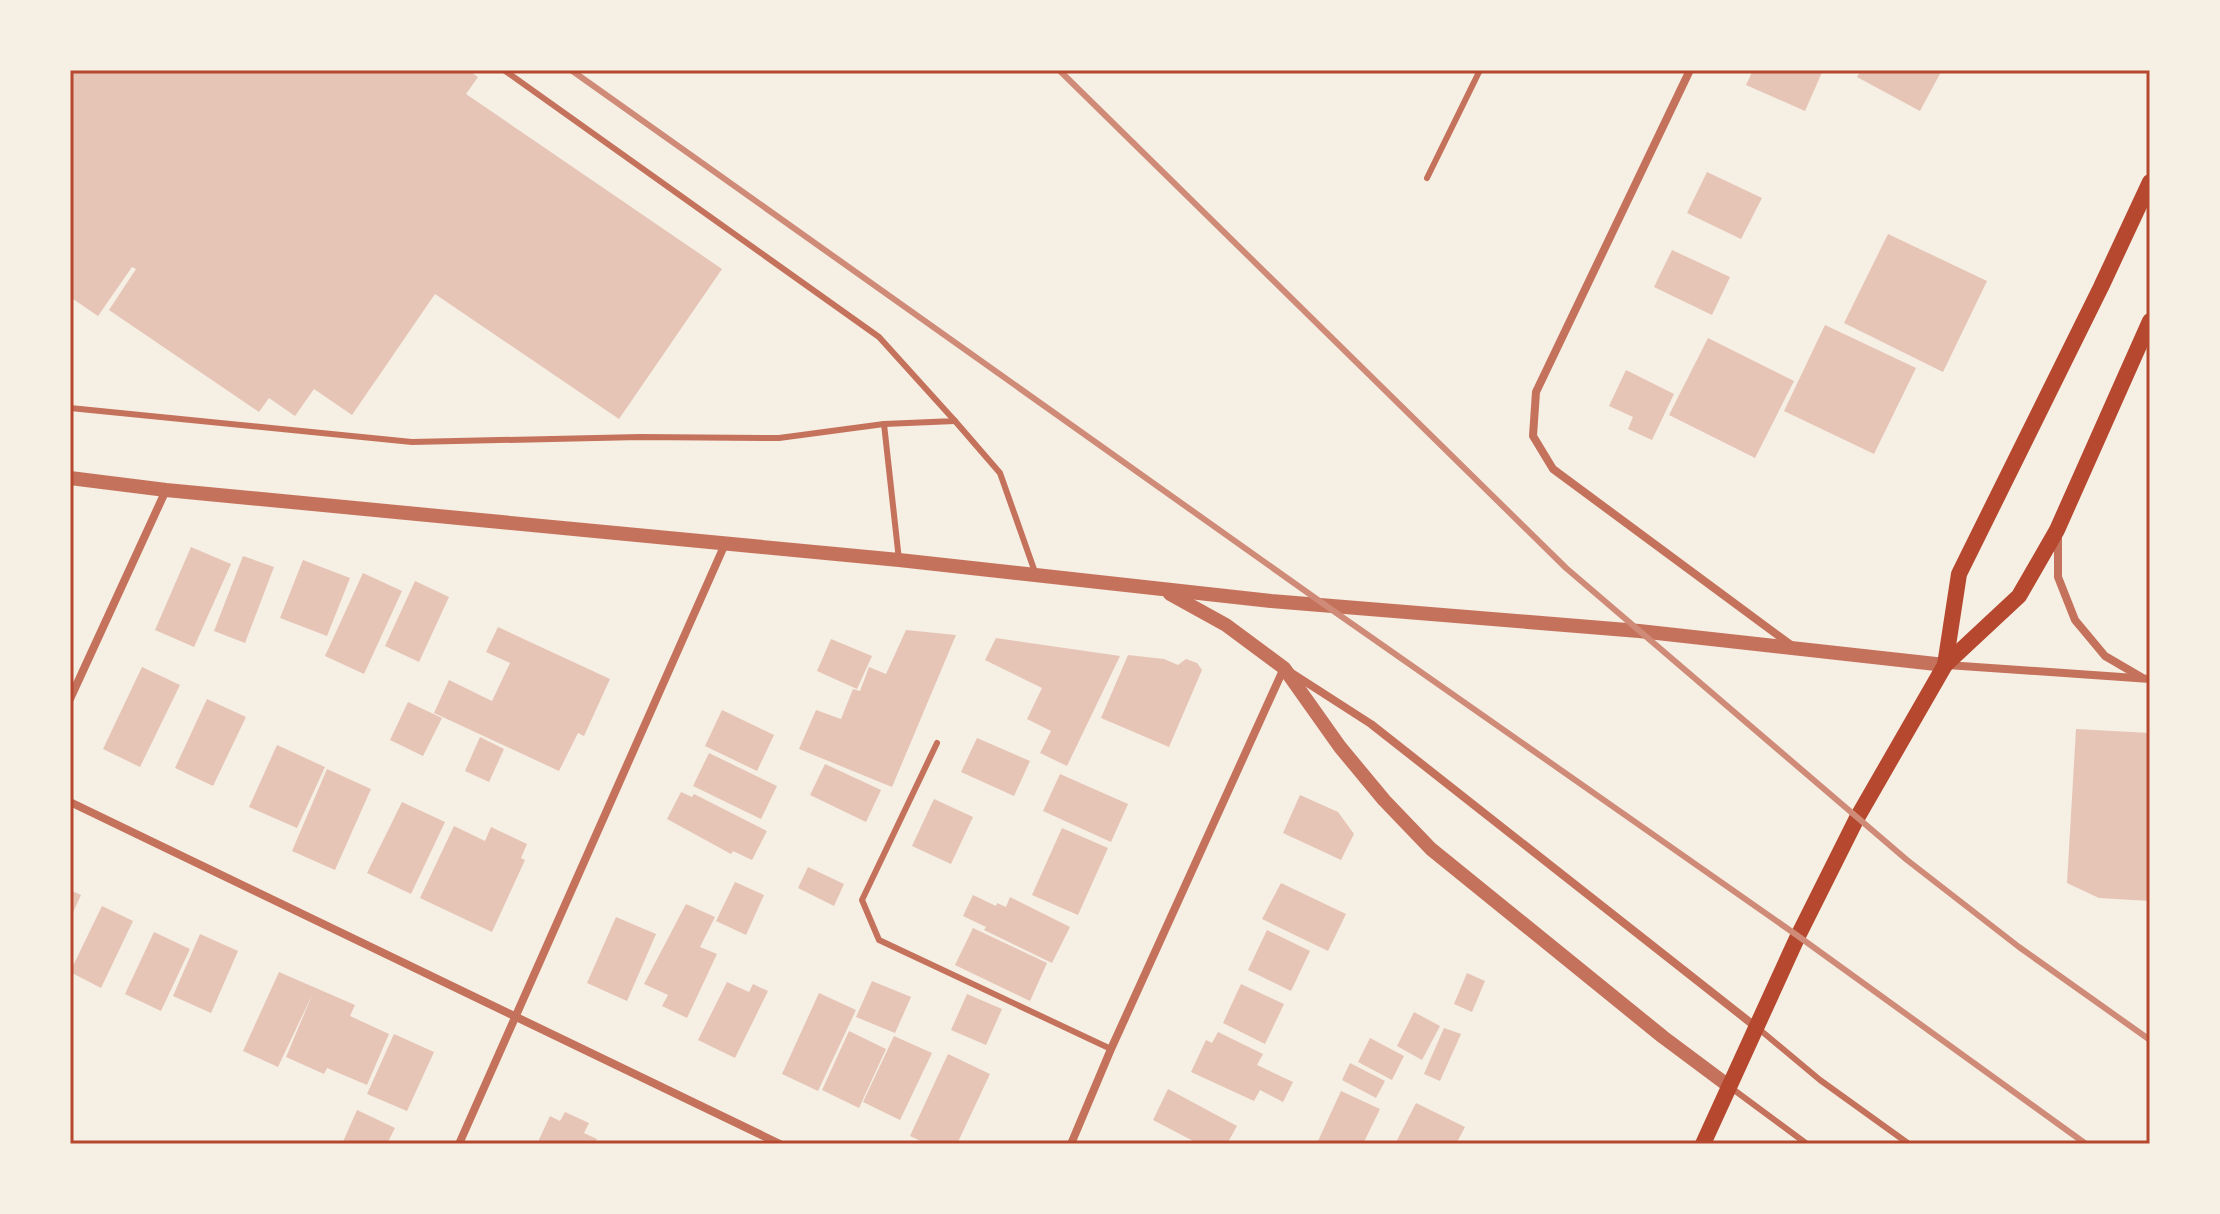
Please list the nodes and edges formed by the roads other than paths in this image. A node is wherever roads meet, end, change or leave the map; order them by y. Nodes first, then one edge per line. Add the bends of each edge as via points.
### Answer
1 (504, 70) edge
2 (1480, 70) edge
3 (1690, 70) edge
4 (1427, 178) dead end
5 (2150, 182) edge
6 (2150, 321) edge
7 (70, 408) edge
8 (955, 421) junction
9 (884, 424) junction
10 (70, 478) edge
11 (166, 490) junction
12 (2057, 530) junction
13 (725, 544) junction
14 (899, 560) junction
15 (1036, 575) junction
16 (1162, 590) junction
17 (1795, 647) junction
18 (1945, 665) junction
19 (1284, 668) junction
20 (2148, 679) edge
21 (70, 699) edge
22 (937, 743) dead end
23 (70, 802) edge
24 (518, 1017) junction
25 (1756, 1027) junction
26 (1111, 1049) junction
27 (1730, 1087) junction
28 (459, 1144) edge
29 (780, 1144) edge
30 (1071, 1144) edge
31 (1703, 1144) edge
32 (1807, 1144) edge
33 (1909, 1144) edge

1 - 8 lane via 879,337
2 - 4 lane
3 - 17 street via 1536,392 1533,436 1553,469
5 - 18 main road via 1959,574
6 - 12 main road
7 - 9 lane via 412,442 779,438
8 - 9 lane
8 - 15 lane via 1000,473
9 - 14 lane
10 - 11 street
11 - 13 street
11 - 21 street
12 - 18 main road via 2019,596
12 - 20 street via 2058,577 2075,620 2105,656
13 - 14 street
13 - 24 street
14 - 15 street
15 - 16 street
16 - 17 street
16 - 19 street via 1226,625
17 - 18 street
18 - 20 street
18 - 25 main road via 1857,818
19 - 25 street via 1371,724
19 - 26 street
19 - 27 street via 1340,747 1431,849
22 - 26 lane via 862,900 879,940
23 - 24 street
24 - 28 street
24 - 29 street
25 - 27 main road
25 - 33 lane
26 - 30 street
27 - 31 main road
27 - 32 lane

